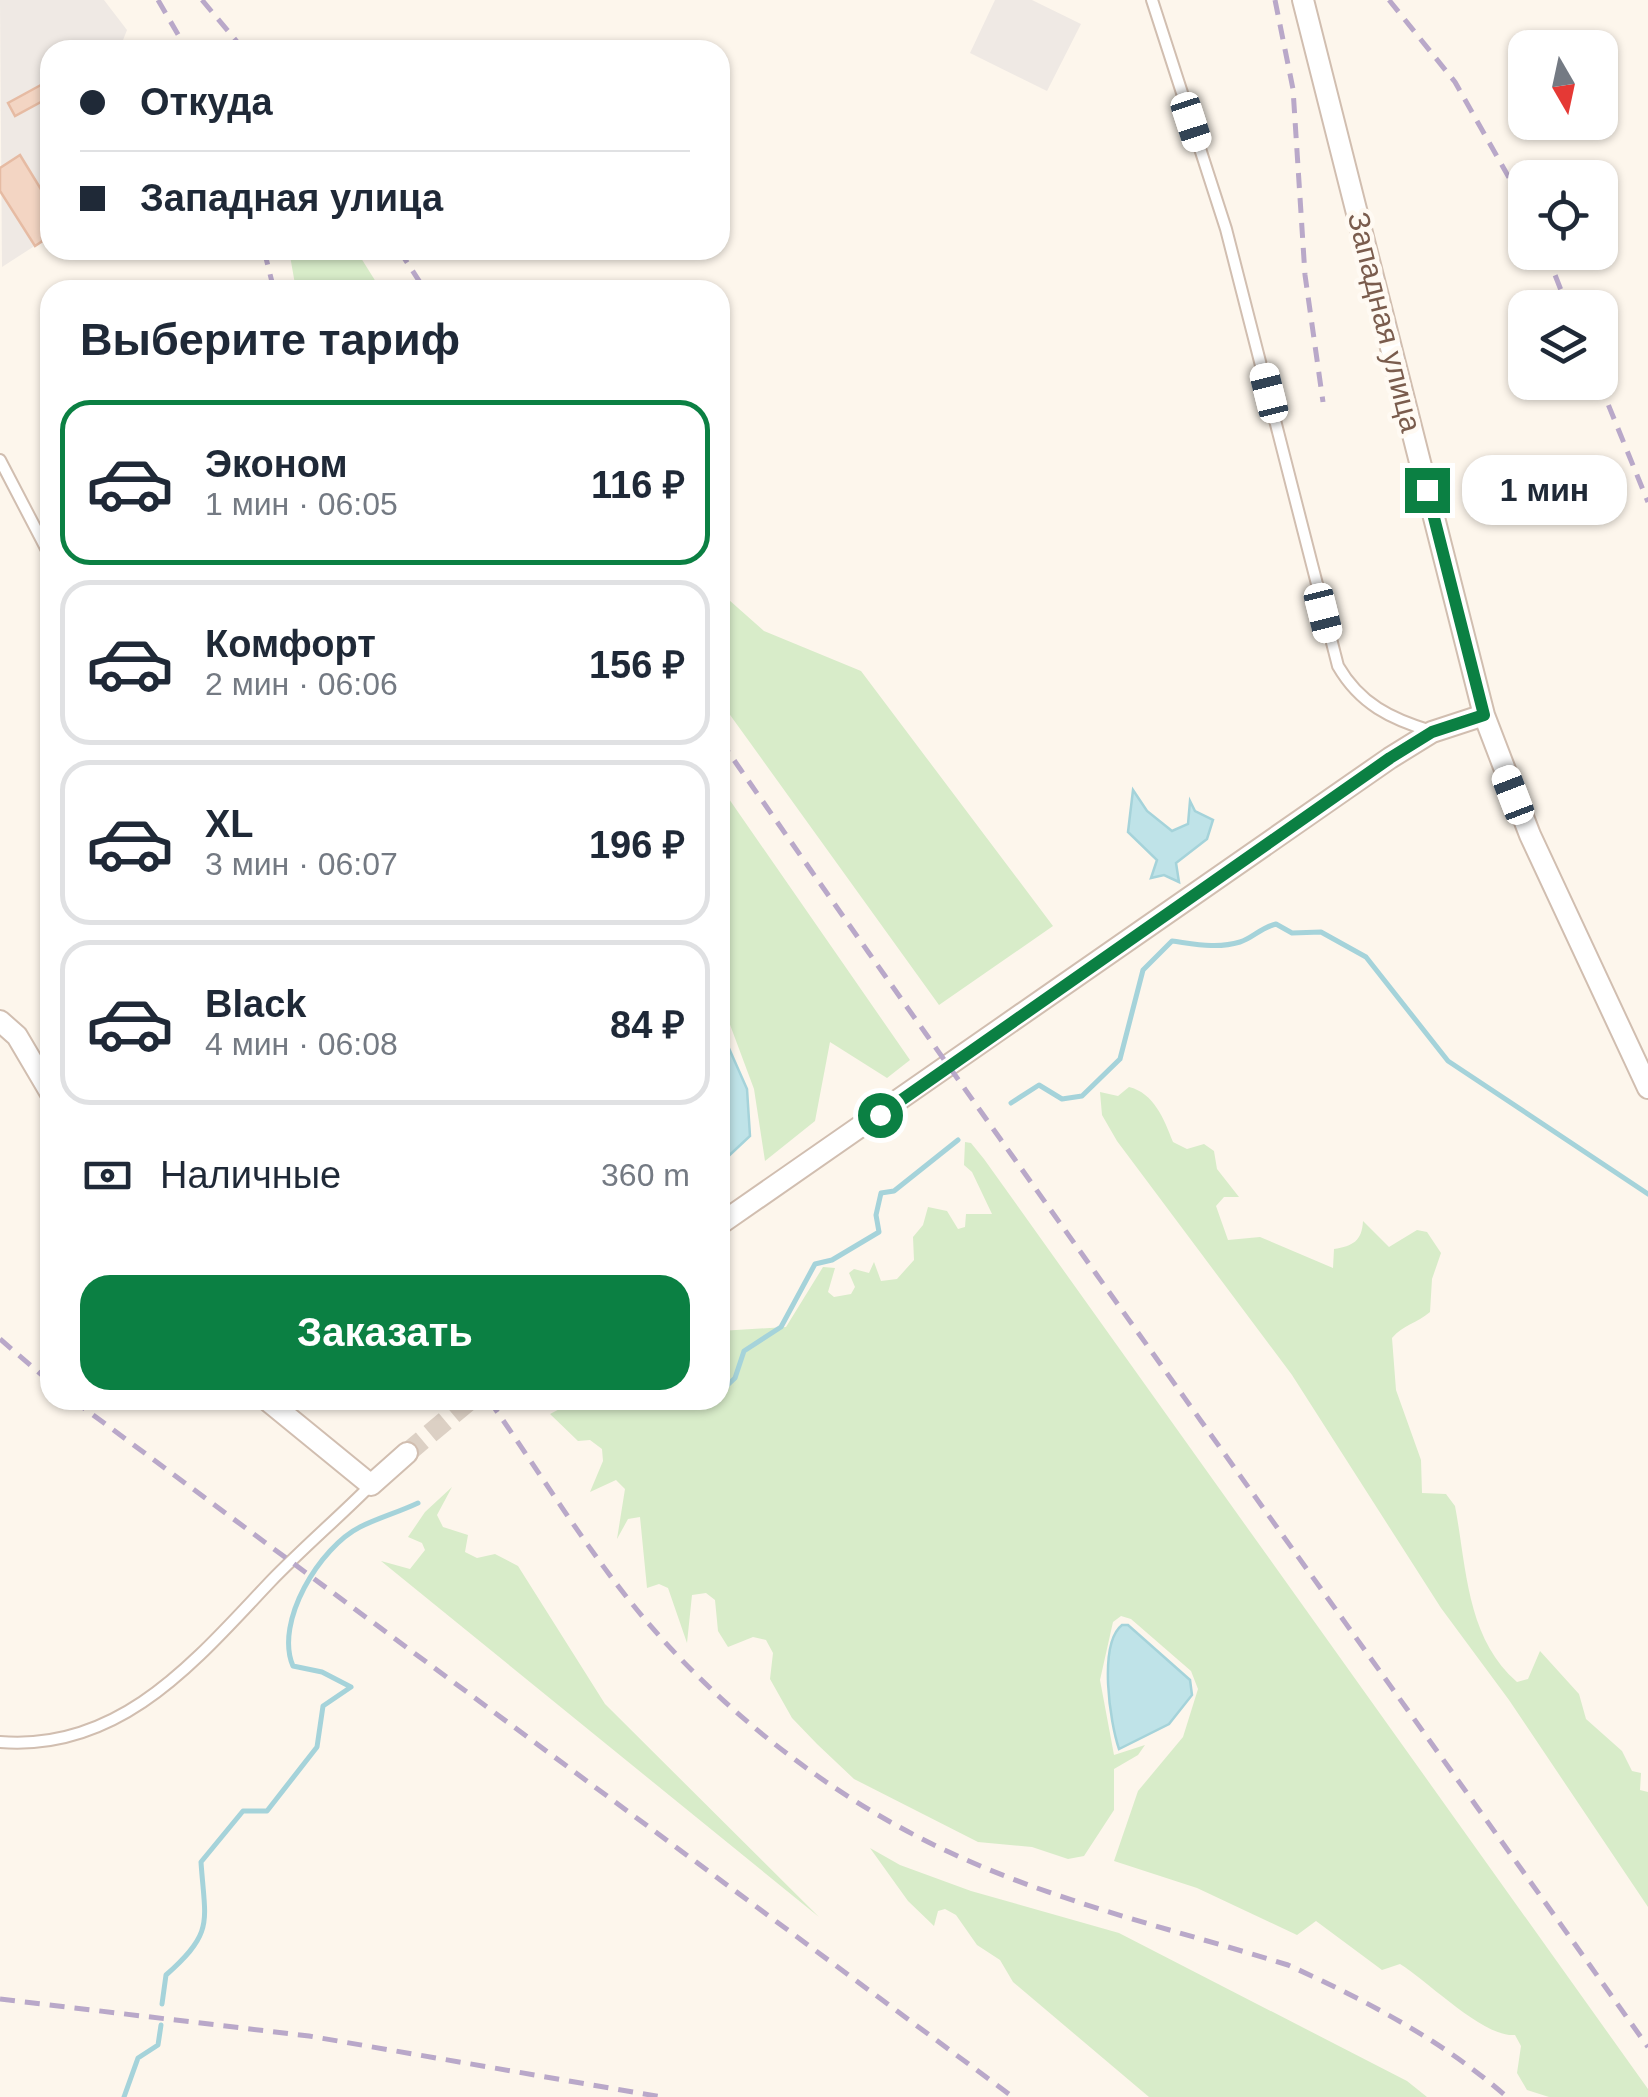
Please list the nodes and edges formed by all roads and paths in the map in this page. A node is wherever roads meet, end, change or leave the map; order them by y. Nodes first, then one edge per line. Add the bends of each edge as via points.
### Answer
1 (1152, 0) edge
2 (1303, 0) edge
3 (0, 460) edge
4 (40, 537) edge
5 (1484, 715) junction
6 (1432, 732) junction
7 (0, 1022) edge
8 (40, 1075) edge
9 (1648, 1088) edge
10 (730, 1217) edge
11 (279, 1410) edge
12 (407, 1453) tunnel mouth
13 (371, 1485) junction
14 (0, 1742) edge

1 - 6 lane via 1226,230 1338,666 1378,710
2 - 5 street, Западная улица
3 - 4 lane
5 - 6 street
5 - 9 street, Западная улица via 1530,835
6 - 10 street
7 - 8 street via 17,1036
11 - 13 street
12 - 13 street
13 - 14 lane via 174,1682 93,1728 42,1742

